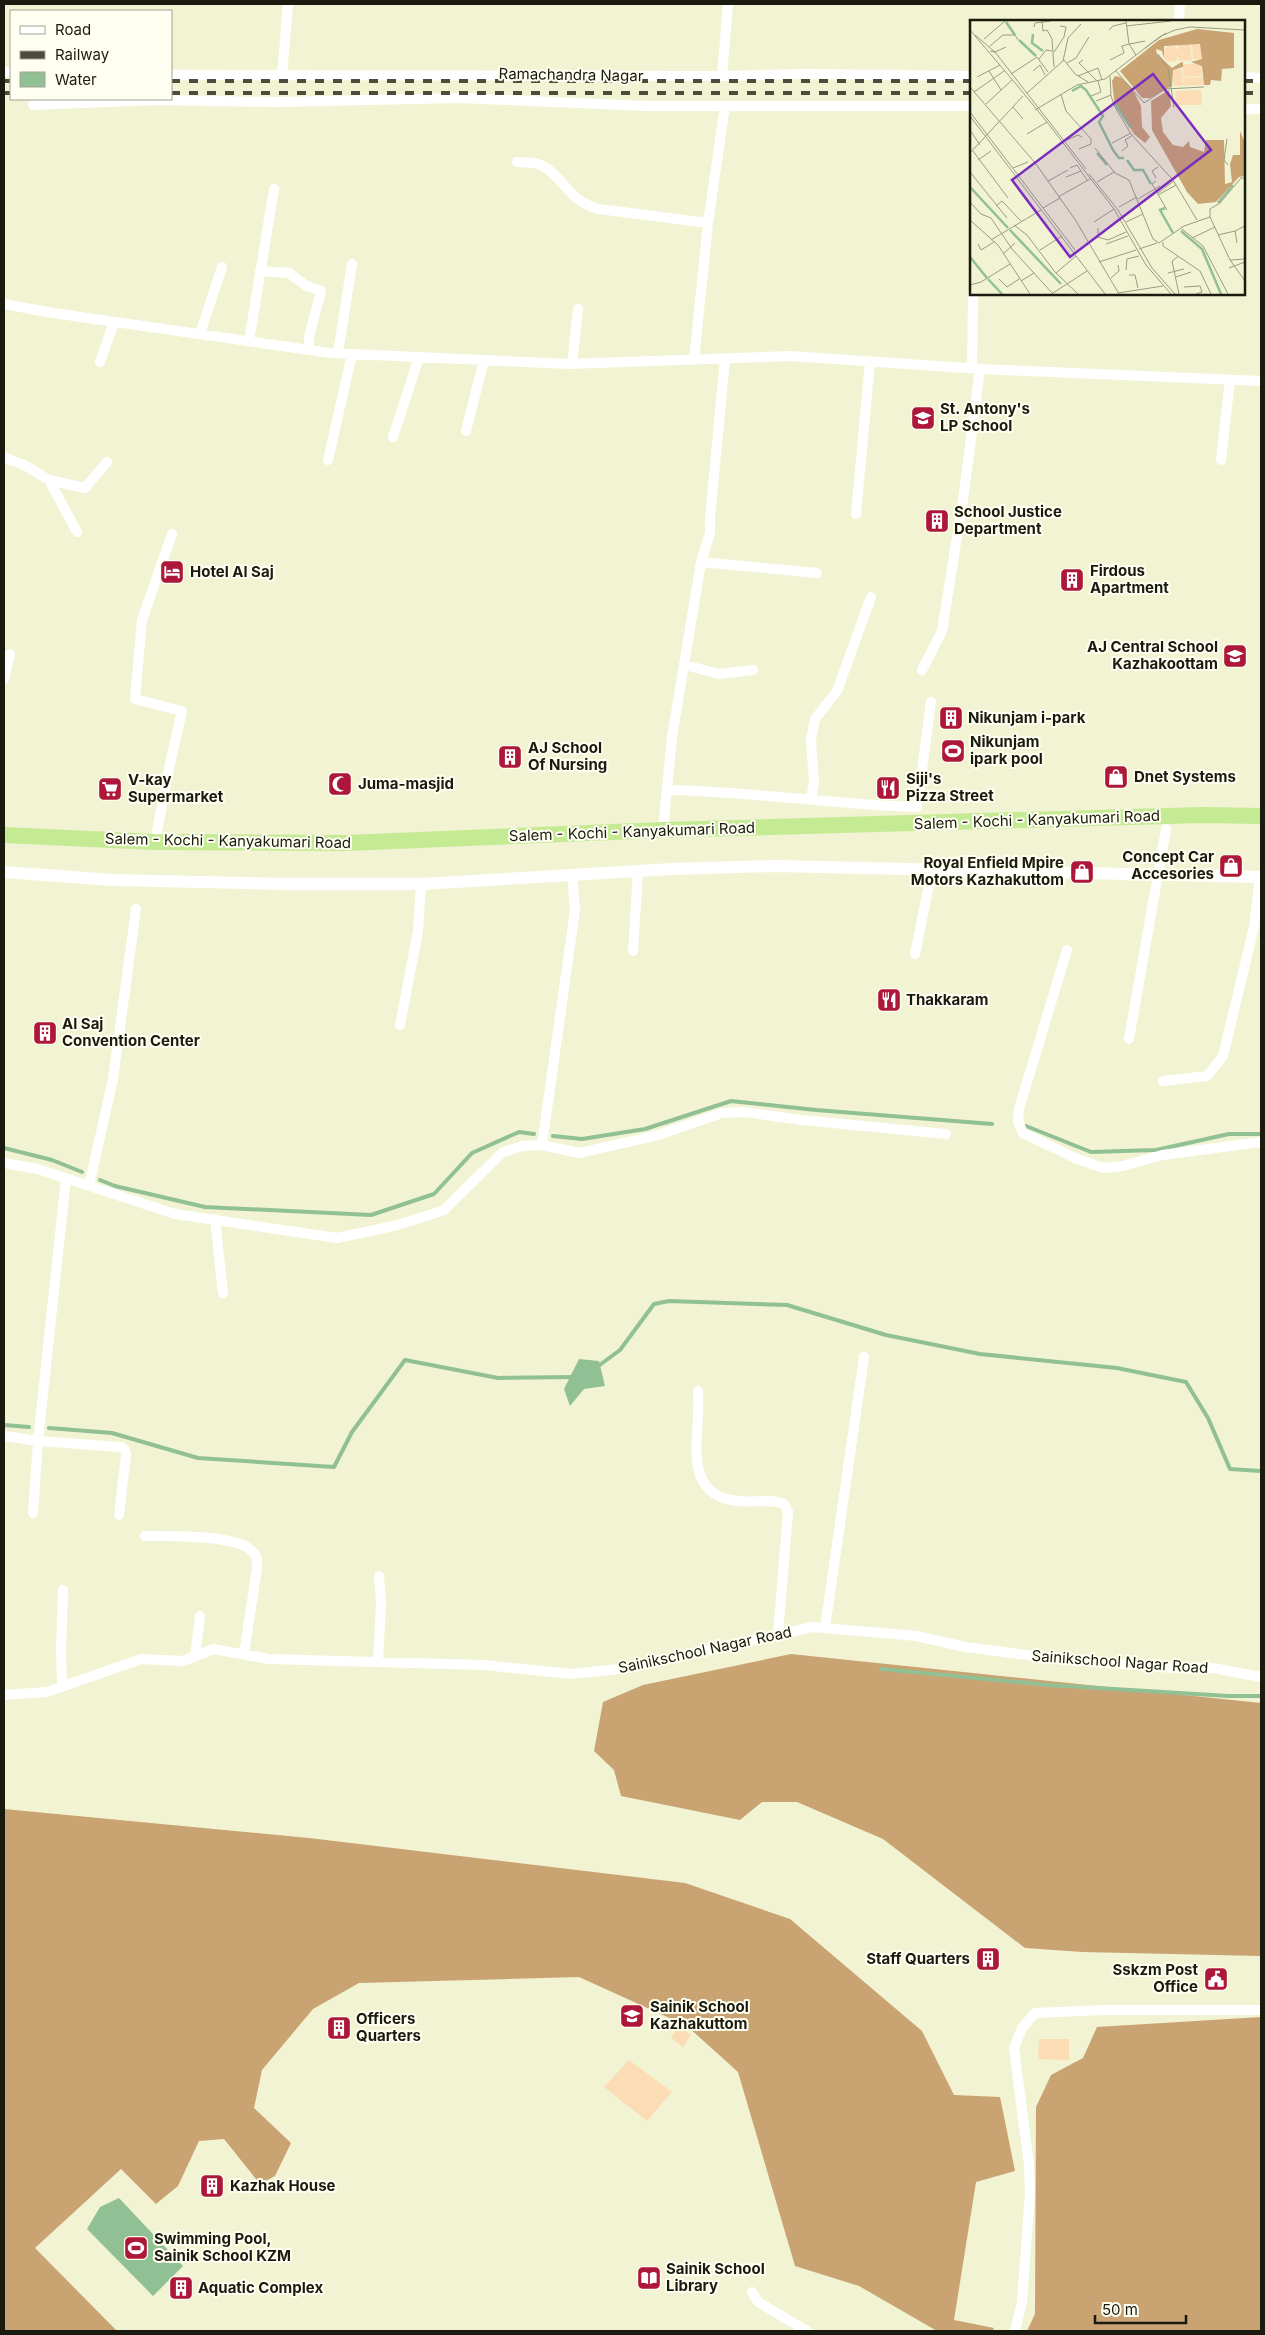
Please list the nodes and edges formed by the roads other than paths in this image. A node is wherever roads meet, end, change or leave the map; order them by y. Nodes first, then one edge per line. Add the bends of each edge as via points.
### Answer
1 (288, 4) edge
2 (728, 4) edge
3 (1180, 4) edge
4 (1179, 20) edge
5 (172, 76) edge
6 (282, 76) junction
7 (722, 76) junction
8 (970, 76) edge
9 (1245, 77) edge
10 (1261, 78) edge
11 (33, 105) dead end
12 (724, 106) junction
13 (970, 106) edge
14 (1245, 109) edge
15 (1261, 109) edge
16 (517, 162) dead end
17 (274, 188) dead end
18 (708, 222) junction
19 (352, 264) dead end
20 (222, 267) dead end
21 (260, 271) junction
22 (973, 295) edge
23 (4, 304) edge
24 (578, 310) dead end
25 (114, 322) junction
26 (200, 334) junction
27 (249, 341) junction
28 (308, 350) junction
29 (338, 353) junction
30 (352, 354) junction
31 (419, 357) junction
32 (725, 358) junction
33 (484, 360) junction
34 (694, 360) junction
35 (100, 362) dead end
36 (870, 362) junction
37 (572, 364) junction
38 (976, 369) junction
39 (1230, 380) junction
40 (1261, 381) edge
41 (466, 432) dead end
42 (393, 437) dead end
43 (4, 457) edge
44 (328, 460) dead end
45 (1220, 460) dead end
46 (107, 462) dead end
47 (49, 480) junction
48 (856, 514) dead end
49 (77, 532) dead end
50 (172, 534) dead end
51 (701, 562) junction
52 (817, 573) dead end
53 (871, 597) dead end
54 (10, 654) dead end
55 (685, 665) junction
56 (753, 670) dead end
57 (922, 670) dead end
58 (4, 679) edge
59 (931, 702) dead end
60 (667, 790) junction
61 (811, 799) junction
62 (1261, 816) edge
63 (1166, 829) dead end
64 (663, 830) junction
65 (4, 836) edge
66 (155, 842) junction
67 (932, 870) junction
68 (4, 872) edge
69 (638, 872) junction
70 (1157, 875) junction
71 (572, 876) junction
72 (1260, 877) edge
73 (421, 884) junction
74 (136, 909) dead end
75 (1067, 950) dead end
76 (633, 951) dead end
77 (915, 954) dead end
78 (400, 1025) dead end
79 (1129, 1039) dead end
80 (1163, 1081) dead end
81 (946, 1134) dead end
82 (1261, 1142) edge
83 (542, 1145) junction
84 (4, 1163) edge
85 (66, 1178) junction
86 (89, 1186) junction
87 (215, 1219) junction
88 (223, 1293) dead end
89 (864, 1357) dead end
90 (698, 1391) dead end
91 (4, 1436) edge
92 (38, 1441) junction
93 (33, 1513) dead end
94 (119, 1515) dead end
95 (144, 1536) dead end
96 (379, 1576) dead end
97 (63, 1590) dead end
98 (200, 1616) dead end
99 (826, 1628) junction
100 (778, 1633) junction
101 (244, 1654) junction
102 (195, 1656) junction
103 (378, 1662) junction
104 (1261, 1677) edge
105 (62, 1686) junction
106 (4, 1695) edge
107 (1261, 2010) edge
108 (752, 2292) dead end
109 (807, 2331) edge
110 (1015, 2331) edge

1 - 6 street
2 - 7 street
3 - 4 street
5 - 6 street, Ramachandra Nagar
6 - 7 street, Ramachandra Nagar
7 - 8 street, Ramachandra Nagar
9 - 10 street
11 - 12 street via 156,100 278,102 460,98
12 - 13 street
12 - 18 street
14 - 15 street
16 - 18 street via 540,165 585,206
17 - 21 street
18 - 34 street
19 - 29 street
20 - 26 street
21 - 27 street
21 - 28 street via 289,273 321,291
22 - 38 street
23 - 25 street
24 - 37 street
25 - 26 street
25 - 35 street
26 - 27 street
27 - 28 street
28 - 29 street
29 - 30 street
30 - 31 street
30 - 44 street
31 - 33 street
31 - 42 street
32 - 34 street
32 - 36 street via 791,356
32 - 51 street via 710,533
33 - 37 street
33 - 41 street
34 - 37 street
36 - 38 street
36 - 48 street
38 - 39 street
38 - 57 street via 964,492 942,631
39 - 40 street
39 - 45 street
43 - 47 street
46 - 47 street via 85,488
47 - 49 street
50 - 66 street via 142,620 135,699 182,711
51 - 52 street
51 - 55 street
53 - 61 street via 837,691 815,719 811,740 814,782
54 - 58 street
55 - 56 street via 719,674
55 - 60 street via 672,737
59 - 61 street via 917,807
60 - 61 street via 718,790
60 - 64 street
62 - 64 highway, Salem - Kochi - Kanyakumari Road
63 - 70 street
64 - 66 highway, Salem - Kochi - Kanyakumari Road via 346,843
65 - 66 highway, Salem - Kochi - Kanyakumari Road
67 - 69 street via 776,866
67 - 70 street
67 - 77 street
68 - 73 street via 113,880
69 - 71 street
69 - 76 street
70 - 72 street
70 - 79 street
71 - 73 street
71 - 83 street via 575,910
72 - 80 street via 1254,927 1224,1056 1207,1076
73 - 78 street via 418,931
74 - 86 street via 113,1079
75 - 82 street via 1019,1109 1018,1121 1023,1133 1103,1168 1162,1155
81 - 83 street via 744,1112 722,1113 658,1135 579,1153
83 - 87 street via 522,1146 503,1152 444,1210 380,1230 337,1238
84 - 85 street
85 - 86 street
85 - 92 street
86 - 87 street via 175,1214
87 - 88 street
89 - 99 street
90 - 100 street via 697,1455 699,1474 705,1488 717,1496 737,1501 777,1501 784,1504 788,1512
91 - 92 street
92 - 93 street
92 - 94 street via 113,1446 126,1450
95 - 101 street via 208,1536 254,1552 257,1568
96 - 103 street
97 - 105 street
98 - 102 street
99 - 100 street, Sainikschool Nagar Road
99 - 104 street, Sainikschool Nagar Road via 916,1636 965,1648 1173,1668 1214,1668
100 - 103 street, Sainikschool Nagar Road via 717,1650 628,1668 571,1674 484,1665
101 - 102 street, Sainikschool Nagar Road via 213,1649
101 - 103 street, Sainikschool Nagar Road via 269,1659
102 - 105 street, Sainikschool Nagar Road via 183,1661 141,1659
105 - 106 street, Sainikschool Nagar Road via 47,1692
107 - 110 street via 1035,2013 1022,2028 1014,2048 1030,2192 1022,2302
108 - 109 street via 758,2302

